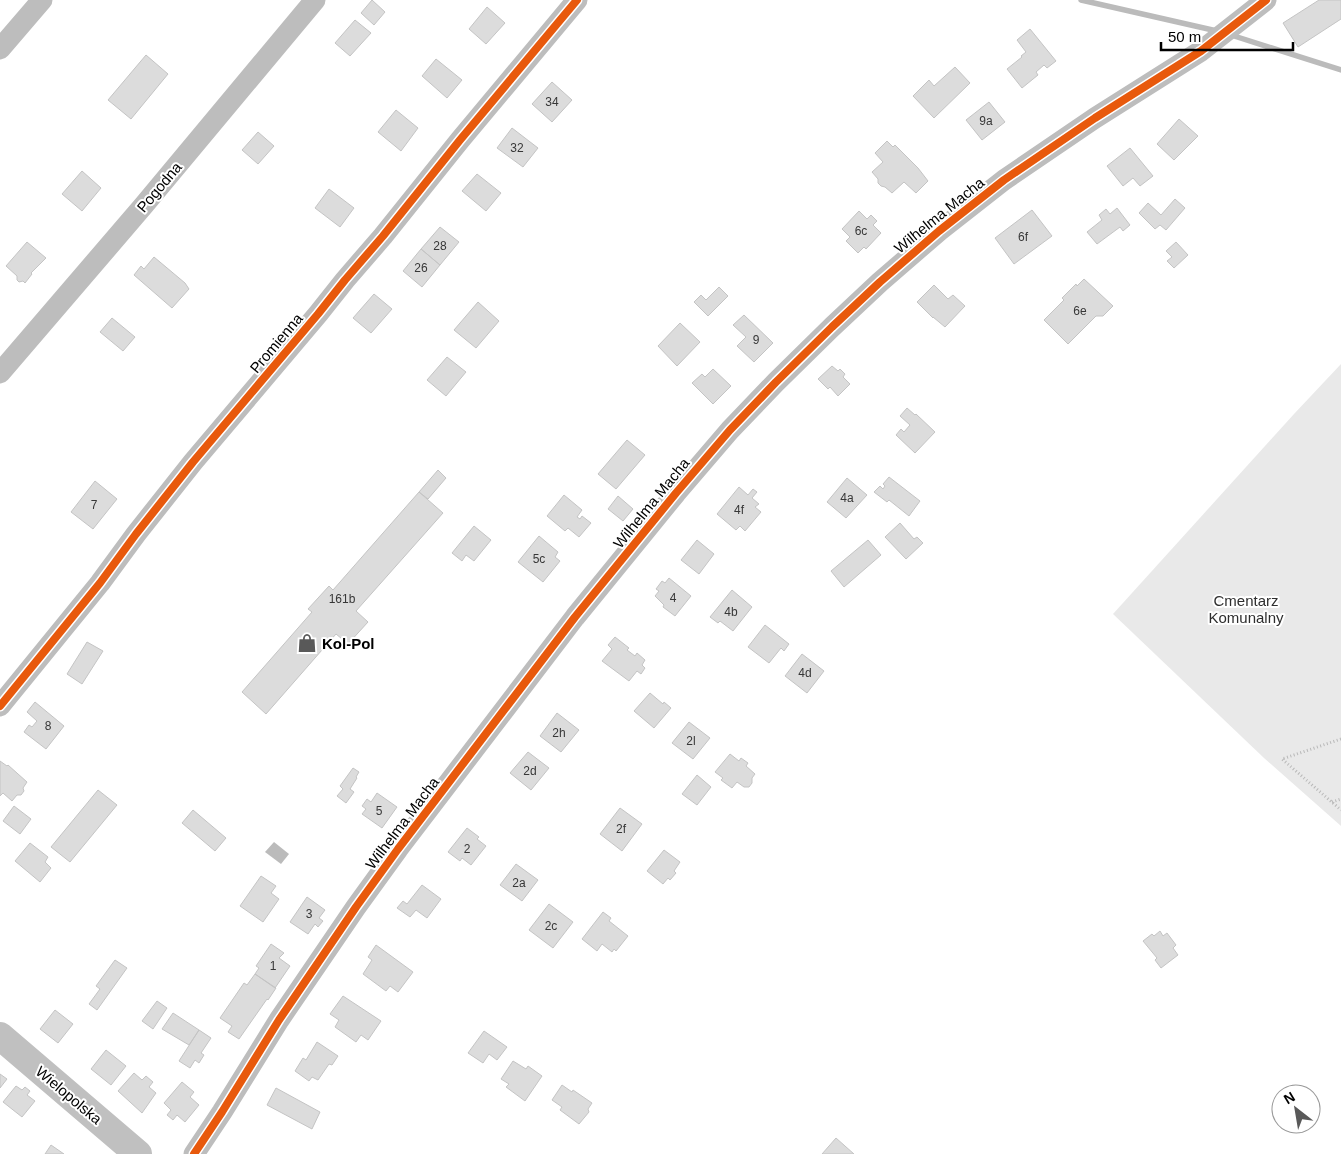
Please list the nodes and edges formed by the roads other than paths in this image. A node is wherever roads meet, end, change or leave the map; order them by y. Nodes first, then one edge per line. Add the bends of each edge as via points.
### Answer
1 (42, 0) edge
2 (316, 0) edge
3 (577, 0) edge
4 (1266, 0) edge
5 (0, 49) edge
6 (0, 373) edge
7 (0, 706) edge
8 (0, 1036) edge
9 (138, 1154) edge
10 (194, 1154) edge

1 - 5 street
2 - 6 street, Pogodna
3 - 7 street, Promienna via 193,462
4 - 10 street, Wilhelma Macha via 1201,51 1004,180 939,231 832,327 730,430 575,617 398,850 280,1020
8 - 9 street, Wielopolska

